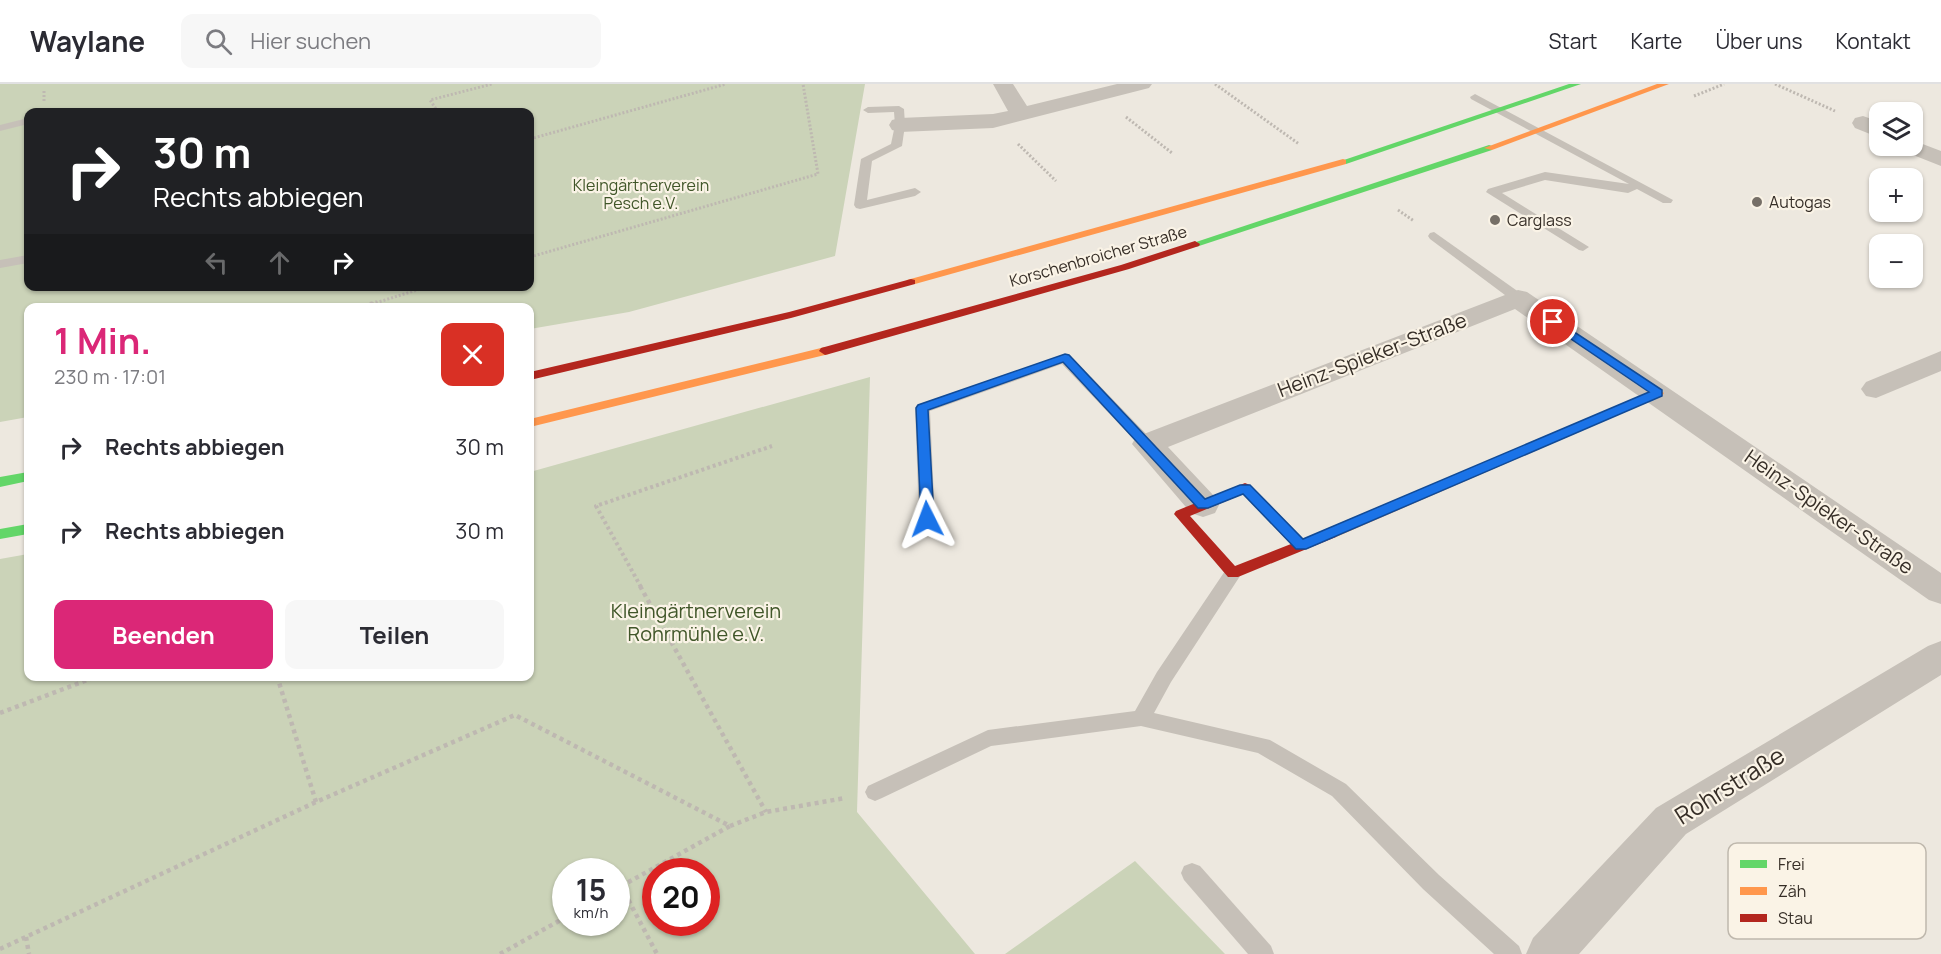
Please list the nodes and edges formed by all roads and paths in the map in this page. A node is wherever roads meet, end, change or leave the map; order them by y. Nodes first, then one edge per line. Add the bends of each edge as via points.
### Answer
1 (492, 84) edge
2 (726, 84) edge
3 (804, 84) edge
4 (1003, 84) edge
5 (1142, 84) edge
6 (1215, 84) edge
7 (1577, 84) edge
8 (1665, 84) edge
9 (1775, 84) edge
10 (1098, 95) junction
11 (1475, 97) dead end
12 (435, 108) edge
13 (868, 110) dead end
14 (1500, 111) junction
15 (1020, 114) junction
16 (993, 121) junction
17 (24, 122) edge
18 (900, 125) junction
19 (1869, 126) edge
20 (0, 128) edge
21 (1541, 131) junction
22 (534, 138) edge
23 (1300, 145) dead end
24 (1923, 151) edge
25 (1172, 153) dead end
26 (1941, 159) edge
27 (1056, 181) dead end
28 (1638, 184) junction
29 (915, 192) dead end
30 (1667, 200) dead end
31 (1434, 236) dead end
32 (1582, 248) dead end
33 (534, 256) edge
34 (24, 260) edge
35 (0, 264) edge
36 (413, 291) edge
37 (1518, 298) junction
38 (373, 303) edge
39 (1941, 360) edge
40 (534, 375) edge
41 (1876, 389) dead end
42 (1658, 393) junction
43 (534, 422) edge
44 (1147, 444) junction
45 (772, 446) dead end
46 (24, 478) edge
47 (0, 482) edge
48 (1203, 505) junction
49 (927, 519) dead end
50 (24, 530) edge
51 (0, 534) edge
52 (1301, 546) junction
53 (1233, 573) junction
54 (1941, 591) edge
55 (1941, 656) edge
56 (85, 681) edge
57 (279, 681) edge
58 (0, 713) edge
59 (1141, 718) junction
60 (875, 792) joint
61 (316, 802) junction
62 (766, 812) junction
63 (730, 826) junction
64 (1192, 873) dead end
65 (630, 882) edge
66 (630, 907) edge
67 (552, 925) edge
68 (26, 937) junction
69 (0, 949) edge
70 (29, 954) edge
71 (500, 954) edge
72 (657, 954) edge
73 (1263, 954) edge
74 (1511, 954) edge
75 (1549, 954) edge

1 - 12 path via 430,100
2 - 22 path
3 - 33 path via 818,174
4 - 15 street
5 - 10 street
6 - 23 path
7 - 14 main road, Korschenbroicher Straße
8 - 21 main road, Korschenbroicher Straße
9 - 19 path
10 - 15 street
10 - 25 path
11 - 14 lane
13 - 18 lane via 898,110
14 - 21 lane
14 - 40 main road, Korschenbroicher Straße via 1332,166 814,309
15 - 16 street
16 - 18 street
16 - 27 path
17 - 20 lane
18 - 29 lane via 896,146 867,159 860,205
21 - 28 lane
21 - 43 main road, Korschenbroicher Straße via 1125,267 824,351
24 - 26 street
28 - 30 lane
28 - 32 lane via 1628,189 1545,176 1492,192
31 - 37 lane
34 - 35 lane
36 - 38 path
37 - 42 street, Heinz-Spieker-Straße
37 - 44 street, Heinz-Spieker-Straße
39 - 41 street
42 - 52 main road
42 - 54 street, Heinz-Spieker-Straße
44 - 48 street
44 - 49 lane via 1065,358 922,408
45 - 62 path via 596,506
46 - 47 main road
48 - 52 main road via 1245,488
48 - 53 main road via 1181,514
50 - 51 main road
52 - 53 main road
53 - 59 lane
55 - 75 street, Rohrstraße via 1671,821
56 - 58 path
57 - 61 path
59 - 60 lane via 988,738
59 - 74 lane via 1263,746 1339,790 1431,882
60 - 62 path
61 - 63 path via 516,715
61 - 68 path
62 - 63 path
63 - 65 path
64 - 73 lane
66 - 72 path
67 - 71 path
68 - 69 path
68 - 70 path

